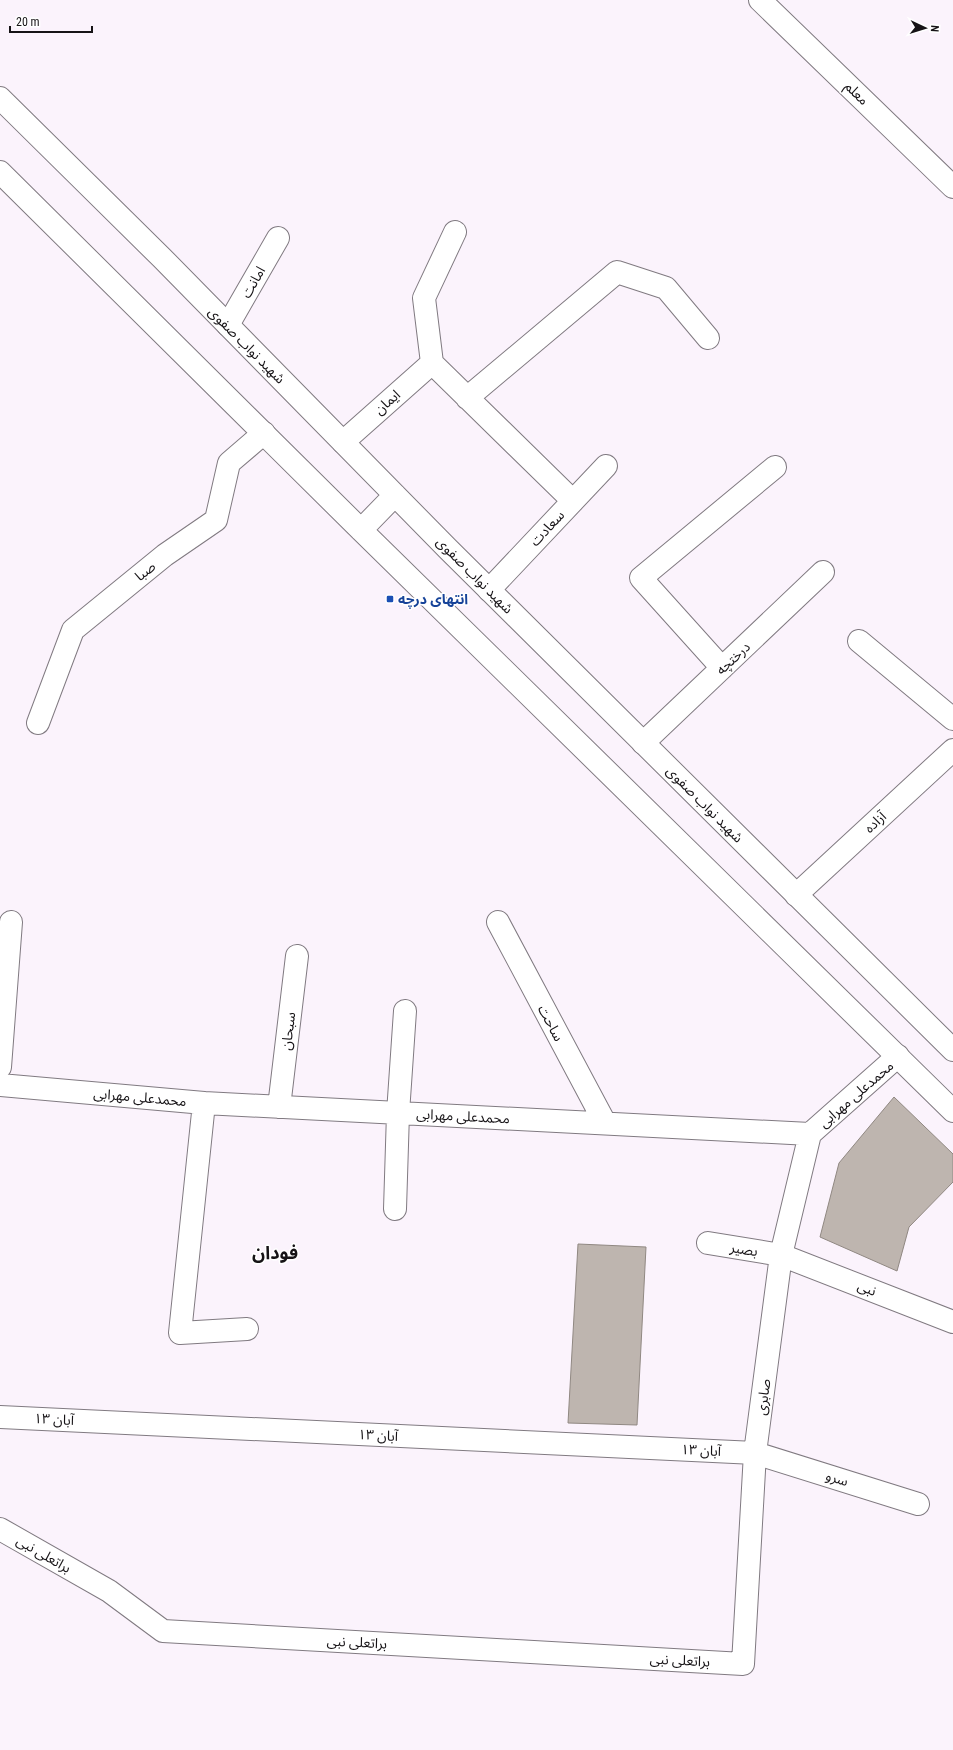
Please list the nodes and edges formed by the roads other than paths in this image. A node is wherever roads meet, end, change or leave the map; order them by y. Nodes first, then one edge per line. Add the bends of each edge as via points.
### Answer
1 (760, 0) edge
2 (0, 98) edge
3 (0, 172) edge
4 (953, 187) edge
5 (455, 232) dead end
6 (278, 238) dead end
7 (228, 325) junction
8 (708, 338) dead end
9 (432, 363) junction
10 (467, 398) junction
11 (264, 433) junction
12 (343, 442) junction
13 (606, 466) dead end
14 (775, 468) dead end
15 (395, 495) junction
16 (573, 501) junction
17 (361, 530) junction
18 (823, 572) dead end
19 (489, 590) junction
20 (859, 641) dead end
21 (722, 668) junction
22 (953, 719) edge
23 (38, 722) dead end
24 (643, 743) junction
25 (953, 750) edge
26 (796, 895) junction
27 (11, 922) dead end
28 (498, 922) dead end
29 (297, 956) dead end
30 (405, 1011) dead end
31 (953, 1050) edge
32 (898, 1056) junction
33 (0, 1067) edge
34 (0, 1085) edge
35 (204, 1102) junction
36 (278, 1107) junction
37 (953, 1110) edge
38 (398, 1113) junction
39 (605, 1123) junction
40 (810, 1134) junction
41 (395, 1209) dead end
42 (708, 1243) dead end
43 (781, 1255) junction
44 (953, 1322) edge
45 (246, 1329) dead end
46 (0, 1417) edge
47 (755, 1453) junction
48 (918, 1504) dead end
49 (0, 1528) edge
50 (743, 1664) joint

1 - 4 street, معلم
2 - 7 street, شهید نواب صفوی
3 - 11 street
5 - 9 street via 424,298
6 - 7 street, امانت
7 - 12 street, شهید نواب صفوی
8 - 10 street via 666,288 617,272
9 - 10 street
9 - 12 street, ایمان
10 - 16 street
11 - 17 street
11 - 23 street, صبا via 229,462 216,520 165,555 73,630
12 - 15 street, شهید نواب صفوی
13 - 16 street, سعادت
14 - 21 street via 641,578
15 - 17 street
15 - 19 street, شهید نواب صفوی
16 - 19 street, سعادت
17 - 32 street
18 - 21 street, درختچه
19 - 24 street, شهید نواب صفوی
20 - 22 street
21 - 24 street, درختچه
24 - 26 street, شهید نواب صفوی
25 - 26 street, آزاده
26 - 31 street, شهید نواب صفوی
27 - 33 street
28 - 39 street, ساحت
29 - 36 street, سبحان
30 - 38 street
32 - 37 street
32 - 40 street, محمدعلی مهرابی
34 - 35 street, محمدعلی مهرابی
35 - 36 street, محمدعلی مهرابی
35 - 45 street via 180,1333
36 - 38 street, محمدعلی مهرابی
38 - 39 street, محمدعلی مهرابی
38 - 41 street
39 - 40 street, محمدعلی مهرابی
40 - 43 street, صابری
42 - 43 street, بصیر
43 - 44 street, نبی
43 - 47 street, صابری
46 - 47 street, ۱۳ آبان
47 - 48 street, سرو
47 - 50 street, صابری
49 - 50 street, براتعلی نبی via 109,1591 163,1631

